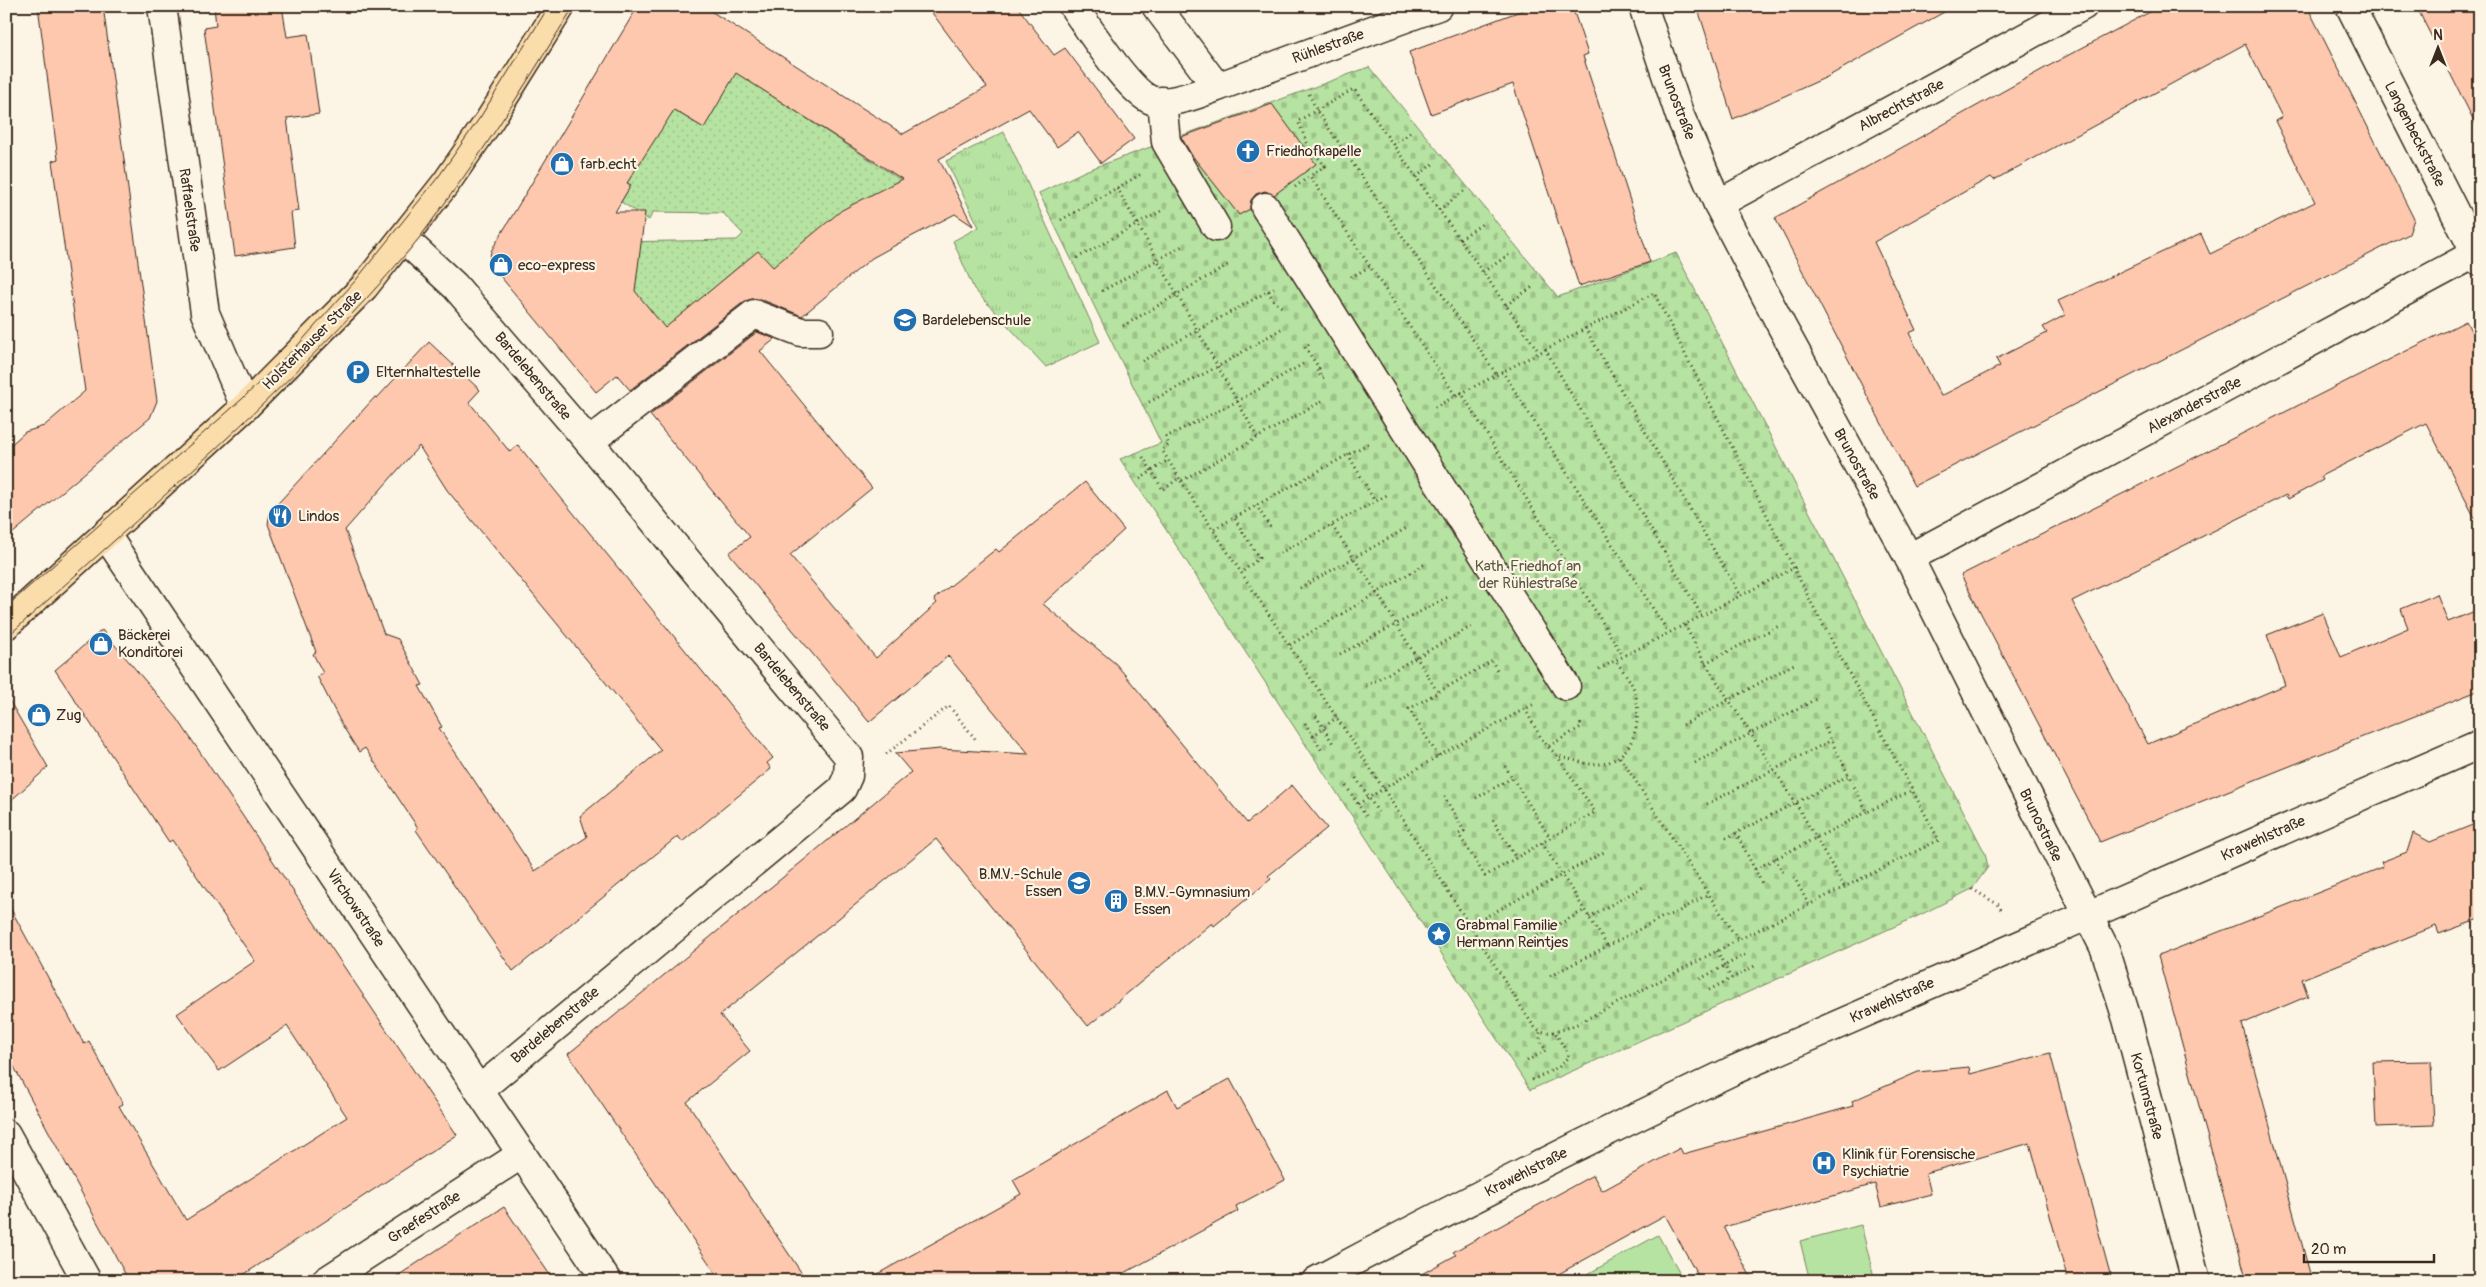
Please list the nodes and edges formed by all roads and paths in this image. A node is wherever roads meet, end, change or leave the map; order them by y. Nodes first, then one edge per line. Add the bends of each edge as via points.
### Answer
1 (162, 6) edge
2 (561, 6) edge
3 (1073, 6) edge
4 (1156, 6) edge
5 (1438, 6) edge
6 (1643, 6) edge
7 (2083, 6) edge
8 (2350, 6) edge
9 (1217, 87) junction
10 (1307, 90) dead end
11 (1162, 100) junction
12 (1317, 111) junction
13 (1411, 132) dead end
14 (1393, 145) junction
15 (1433, 164) dead end
16 (1151, 169) dead end
17 (1310, 176) junction
18 (1416, 178) junction
19 (1117, 188) junction
20 (1290, 190) dead end
21 (1464, 191) dead end
22 (1718, 204) junction
23 (1265, 207) dead end
24 (1439, 210) junction
25 (1061, 220) dead end
26 (1485, 222) dead end
27 (1138, 223) junction
28 (1216, 227) dead end
29 (403, 238) junction
30 (1460, 239) junction
31 (1510, 254) dead end
32 (2478, 255) edge
33 (1077, 258) dead end
34 (1158, 260) junction
35 (1232, 262) dead end
36 (1305, 271) junction
37 (1483, 272) junction
38 (1534, 286) dead end
39 (1102, 291) dead end
40 (1177, 294) junction
41 (1506, 305) junction
42 (1123, 326) dead end
43 (1585, 328) junction
44 (1281, 329) dead end
45 (1199, 331) junction
46 (819, 332) dead end
47 (1545, 349) junction
48 (1539, 352) junction
49 (1142, 361) dead end
50 (1303, 364) dead end
51 (1219, 366) junction
52 (1502, 371) junction
53 (1497, 375) junction
54 (1462, 392) junction
55 (1324, 400) dead end
56 (1238, 401) junction
57 (1149, 402) dead end
58 (245, 407) junction
59 (1402, 426) junction
60 (1258, 438) junction
61 (589, 442) junction
62 (1348, 454) junction
63 (1143, 457) dead end
64 (1168, 460) junction
65 (1152, 471) junction
66 (1140, 479) dead end
67 (1180, 479) junction
68 (1387, 495) dead end
69 (1375, 502) junction
70 (1256, 506) junction
71 (1235, 518) junction
72 (1270, 526) dead end
73 (1332, 526) junction
74 (1407, 528) dead end
75 (1214, 530) junction
76 (106, 534) junction
77 (1280, 553) dead end
78 (1354, 558) junction
79 (1909, 558) junction
80 (1425, 564) dead end
81 (1796, 567) junction
82 (1242, 572) junction
83 (1300, 588) dead end
84 (1376, 591) junction
85 (1740, 596) junction
86 (1448, 597) dead end
87 (1702, 616) junction
88 (1685, 624) junction
89 (6, 625) edge
90 (1396, 625) junction
91 (1472, 626) dead end
92 (1779, 626) dead end
93 (1668, 632) junction
94 (1290, 645) junction
95 (1340, 654) dead end
96 (1622, 656) junction
97 (1417, 659) junction
98 (1615, 660) junction
99 (1705, 663) junction
100 (1796, 663) dead end
101 (1497, 670) dead end
102 (1366, 686) dead end
103 (1566, 686) joint
104 (1437, 691) junction
105 (1816, 699) dead end
106 (1730, 702) junction
107 (1586, 714) dead end
108 (1316, 716) dead end
109 (1337, 717) junction
110 (1304, 723) dead end
111 (1824, 724) dead end
112 (1683, 725) dead end
113 (1324, 728) junction
114 (1751, 734) junction
115 (1313, 736) junction
116 (1832, 740) junction
117 (977, 741) dead end
118 (2480, 744) edge
119 (1334, 745) dead end
120 (1549, 746) junction
121 (892, 749) dead end
122 (1322, 751) dead end
123 (1556, 754) junction
124 (1438, 756) junction
125 (1620, 757) junction
126 (1695, 763) dead end
127 (1506, 766) dead end
128 (1774, 770) junction
129 (1850, 775) junction
130 (1356, 778) dead end
131 (1512, 778) junction
132 (1346, 786) dead end
133 (1384, 788) junction
134 (1910, 791) junction
135 (1444, 796) dead end
136 (1368, 797) junction
137 (1476, 798) dead end
138 (1795, 802) junction
139 (1358, 804) junction
140 (1707, 804) dead end
141 (1378, 812) dead end
142 (1868, 812) junction
143 (1368, 819) dead end
144 (1493, 820) dead end
145 (1736, 833) junction
146 (1815, 837) junction
147 (1550, 838) junction
148 (1726, 838) dead end
149 (1542, 843) junction
150 (1604, 852) dead end
151 (1516, 857) junction
152 (1775, 858) junction
153 (1754, 869) junction
154 (1784, 874) dead end
155 (1563, 875) junction
156 (1794, 877) dead end
157 (1763, 885) dead end
158 (1643, 886) dead end
159 (1845, 888) junction
160 (1972, 889) dead end
161 (1708, 894) junction
162 (1809, 905) junction
163 (1585, 910) junction
164 (2087, 916) junction
165 (1589, 917) junction
166 (2004, 917) dead end
167 (1472, 925) junction
168 (1738, 940) junction
169 (1529, 941) dead end
170 (1608, 947) junction
171 (1717, 951) junction
172 (1748, 953) dead end
173 (1725, 966) junction
174 (1755, 966) dead end
175 (1550, 976) dead end
176 (1731, 978) junction
177 (1700, 979) dead end
178 (1709, 990) dead end
179 (1540, 1031) junction
180 (1555, 1032) junction
181 (1527, 1061) dead end
182 (1532, 1080) dead end
183 (479, 1090) junction
184 (6, 1134) edge
185 (522, 1154) junction
186 (87, 1281) edge
187 (326, 1281) edge
188 (608, 1281) edge
189 (1316, 1281) edge
190 (2196, 1281) edge

1 - 58 street, Raffaelstraße via 205,313
2 - 29 main road, Holsterhauser Straße via 489,121
3 - 11 street, Rühlestraße via 1133,88 1154,101
4 - 9 street
5 - 9 street, Rühlestraße
6 - 22 street, Brunostraße via 1680,116
7 - 22 street, Albrechtstraße
8 - 32 street, Langenbeckstraße
9 - 11 street, Rühlestraße via 1184,99
10 - 12 path
11 - 28 street via 1166,142
12 - 14 path via 1354,89
12 - 17 path via 1298,121 1308,145 1324,166
12 - 53 path
13 - 14 path
14 - 18 path
15 - 18 path
16 - 19 path
17 - 20 path
17 - 54 path via 1455,395
18 - 24 path
19 - 25 path
19 - 27 path
21 - 24 path
22 - 79 street, Brunostraße
23 - 36 street
24 - 30 path
26 - 30 path
27 - 33 path
27 - 34 path
29 - 58 main road, Holsterhauser Straße via 344,308
29 - 61 street, Bardelebenstraße via 456,286
30 - 37 path
31 - 37 path
32 - 79 street, Alexanderstraße
34 - 39 path
34 - 40 path
35 - 40 path
36 - 45 path
36 - 59 street
37 - 41 path
38 - 41 path
40 - 42 path
40 - 45 path
41 - 48 path
43 - 47 path
43 - 81 path via 1654,293
43 - 85 path
44 - 51 path
45 - 49 path
45 - 51 path
46 - 61 street via 801,332 754,314
47 - 48 path
47 - 87 path
48 - 52 path
50 - 56 path
51 - 56 path
51 - 57 path
52 - 53 path
52 - 93 path
53 - 54 path
54 - 96 path
55 - 60 path
56 - 60 path
56 - 64 path via 1166,437 1169,444 1162,450
58 - 76 main road, Holsterhauser Straße
59 - 62 path
59 - 103 street
60 - 67 path
61 - 183 street, Bardelebenstraße via 843,748 849,757 848,776 842,789
62 - 69 path
62 - 70 path
63 - 65 path
64 - 65 path
64 - 67 path
65 - 66 path
65 - 67 path via 1163,490
67 - 75 path
68 - 69 path
69 - 73 path
70 - 71 path
70 - 72 path
71 - 75 path
71 - 82 path via 1259,558
73 - 77 path
73 - 78 path
74 - 78 path
75 - 82 path
76 - 89 main road, Holsterhauser Straße
76 - 183 street, Virchowstraße
78 - 83 path
78 - 84 path
79 - 164 street, Brunostraße
80 - 84 path
81 - 85 path
81 - 134 path
82 - 94 path
84 - 90 path
84 - 94 path
85 - 87 path
86 - 90 path
87 - 88 path
88 - 93 path
88 - 99 path
90 - 95 path
90 - 97 path
91 - 97 path
92 - 99 path
93 - 96 path
94 - 109 path
96 - 98 path
97 - 102 path
97 - 104 path
98 - 103 path
98 - 125 path via 1628,676 1636,696 1638,717 1633,740
99 - 106 path
100 - 106 path
101 - 104 path via 1492,661
104 - 124 path via 1409,709
105 - 114 path
106 - 112 path
106 - 114 path
107 - 120 path via 1580,718 1581,727
108 - 113 path
109 - 113 path
109 - 133 path
110 - 115 path
111 - 116 path
113 - 115 path
113 - 119 path
114 - 126 path
114 - 128 path
115 - 122 path
116 - 128 path
116 - 129 path
117 - 121 path via 949,706
118 - 164 street, Krawehlstraße
120 - 123 path
120 - 124 path via 1524,709
123 - 125 path via 1584,764 1605,765
123 - 147 path via 1595,812
124 - 133 path
125 - 161 path
127 - 131 path
128 - 138 path
128 - 140 path
129 - 138 path
129 - 142 path
130 - 136 path
131 - 137 path
131 - 147 path
132 - 139 path
133 - 136 path
133 - 167 path
134 - 142 path
134 - 159 path via 1939,840
135 - 151 path via 1464,831 1459,834 1461,838 1485,876
136 - 139 path
136 - 141 path
138 - 145 path
138 - 146 path
139 - 143 path
142 - 146 path
144 - 151 path
145 - 148 path
145 - 153 path
146 - 152 path
146 - 159 path
147 - 149 path
149 - 151 path
149 - 155 path
150 - 155 path
152 - 153 path
152 - 154 path
153 - 157 path
155 - 163 path
155 - 167 path
156 - 162 path
158 - 165 path
159 - 162 path
160 - 166 path via 1998,905
161 - 168 path
161 - 170 path
162 - 168 path
163 - 165 path
163 - 169 path
164 - 189 street, Krawehlstraße via 1634,1117
164 - 190 street, Kortumstraße via 2105,949 2117,984
165 - 170 path
167 - 179 path via 1532,1024
168 - 171 path
170 - 175 path
171 - 173 path
171 - 180 path via 1577,1024
172 - 173 path
173 - 176 path
173 - 177 path
174 - 176 path
176 - 178 path
179 - 180 path
179 - 181 path via 1540,1040 1546,1050
180 - 182 path via 1570,1056 1559,1067
183 - 185 street, Virchowstraße
184 - 186 street
185 - 187 street, Graefestraße
185 - 188 street, Virchowstraße

